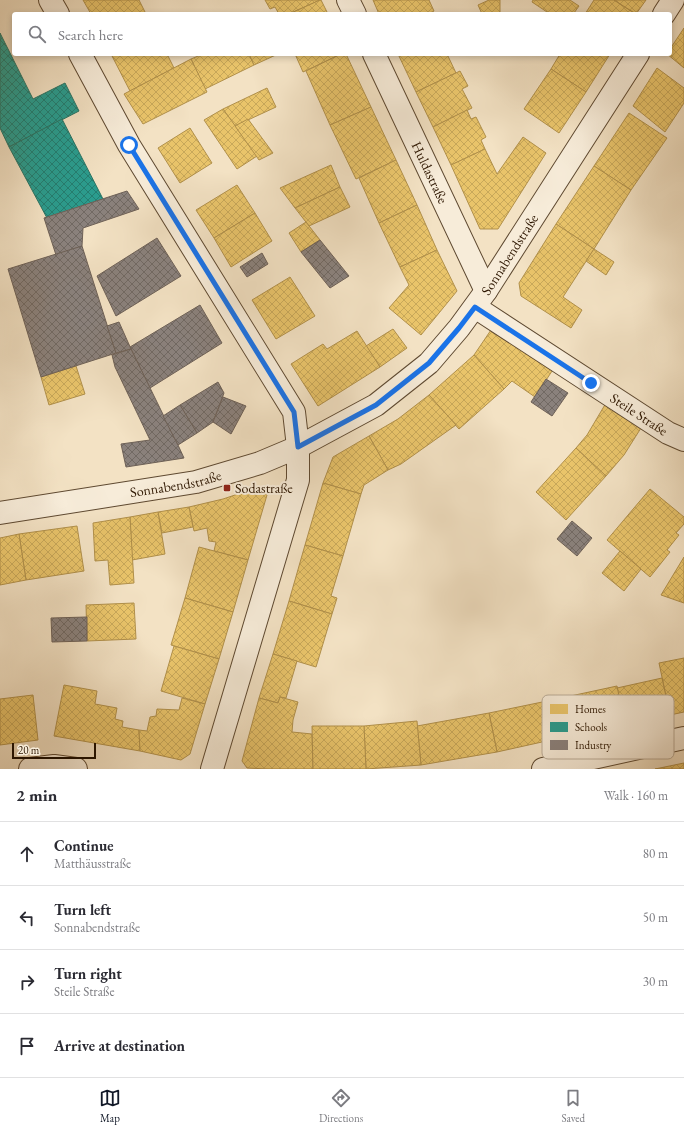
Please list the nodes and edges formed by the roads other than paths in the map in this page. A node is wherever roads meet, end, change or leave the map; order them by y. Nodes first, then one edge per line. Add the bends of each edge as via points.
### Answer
1 (50, 0) edge
2 (348, 0) edge
3 (673, 0) edge
4 (57, 12) edge
5 (354, 12) edge
6 (665, 12) edge
7 (81, 56) edge
8 (375, 56) edge
9 (637, 56) edge
10 (480, 299) junction
11 (684, 440) edge
12 (298, 447) junction
13 (0, 513) edge
14 (684, 738) edge
15 (674, 740) edge
16 (588, 759) edge
17 (30, 769) edge
18 (76, 769) edge
19 (212, 769) edge
20 (543, 769) edge

1 - 4 street
2 - 5 street
3 - 6 street
7 - 12 street via 129,145 294,412
8 - 10 street, Huldastraße
9 - 10 street, Sonnabendstraße
10 - 11 street, Steile Straße via 668,433
10 - 12 street, Sonnabendstraße via 429,363 376,405
12 - 13 street, Sonnabendstraße via 196,482
12 - 19 street via 298,480
14 - 15 street
16 - 20 street
17 - 18 street via 54,766

